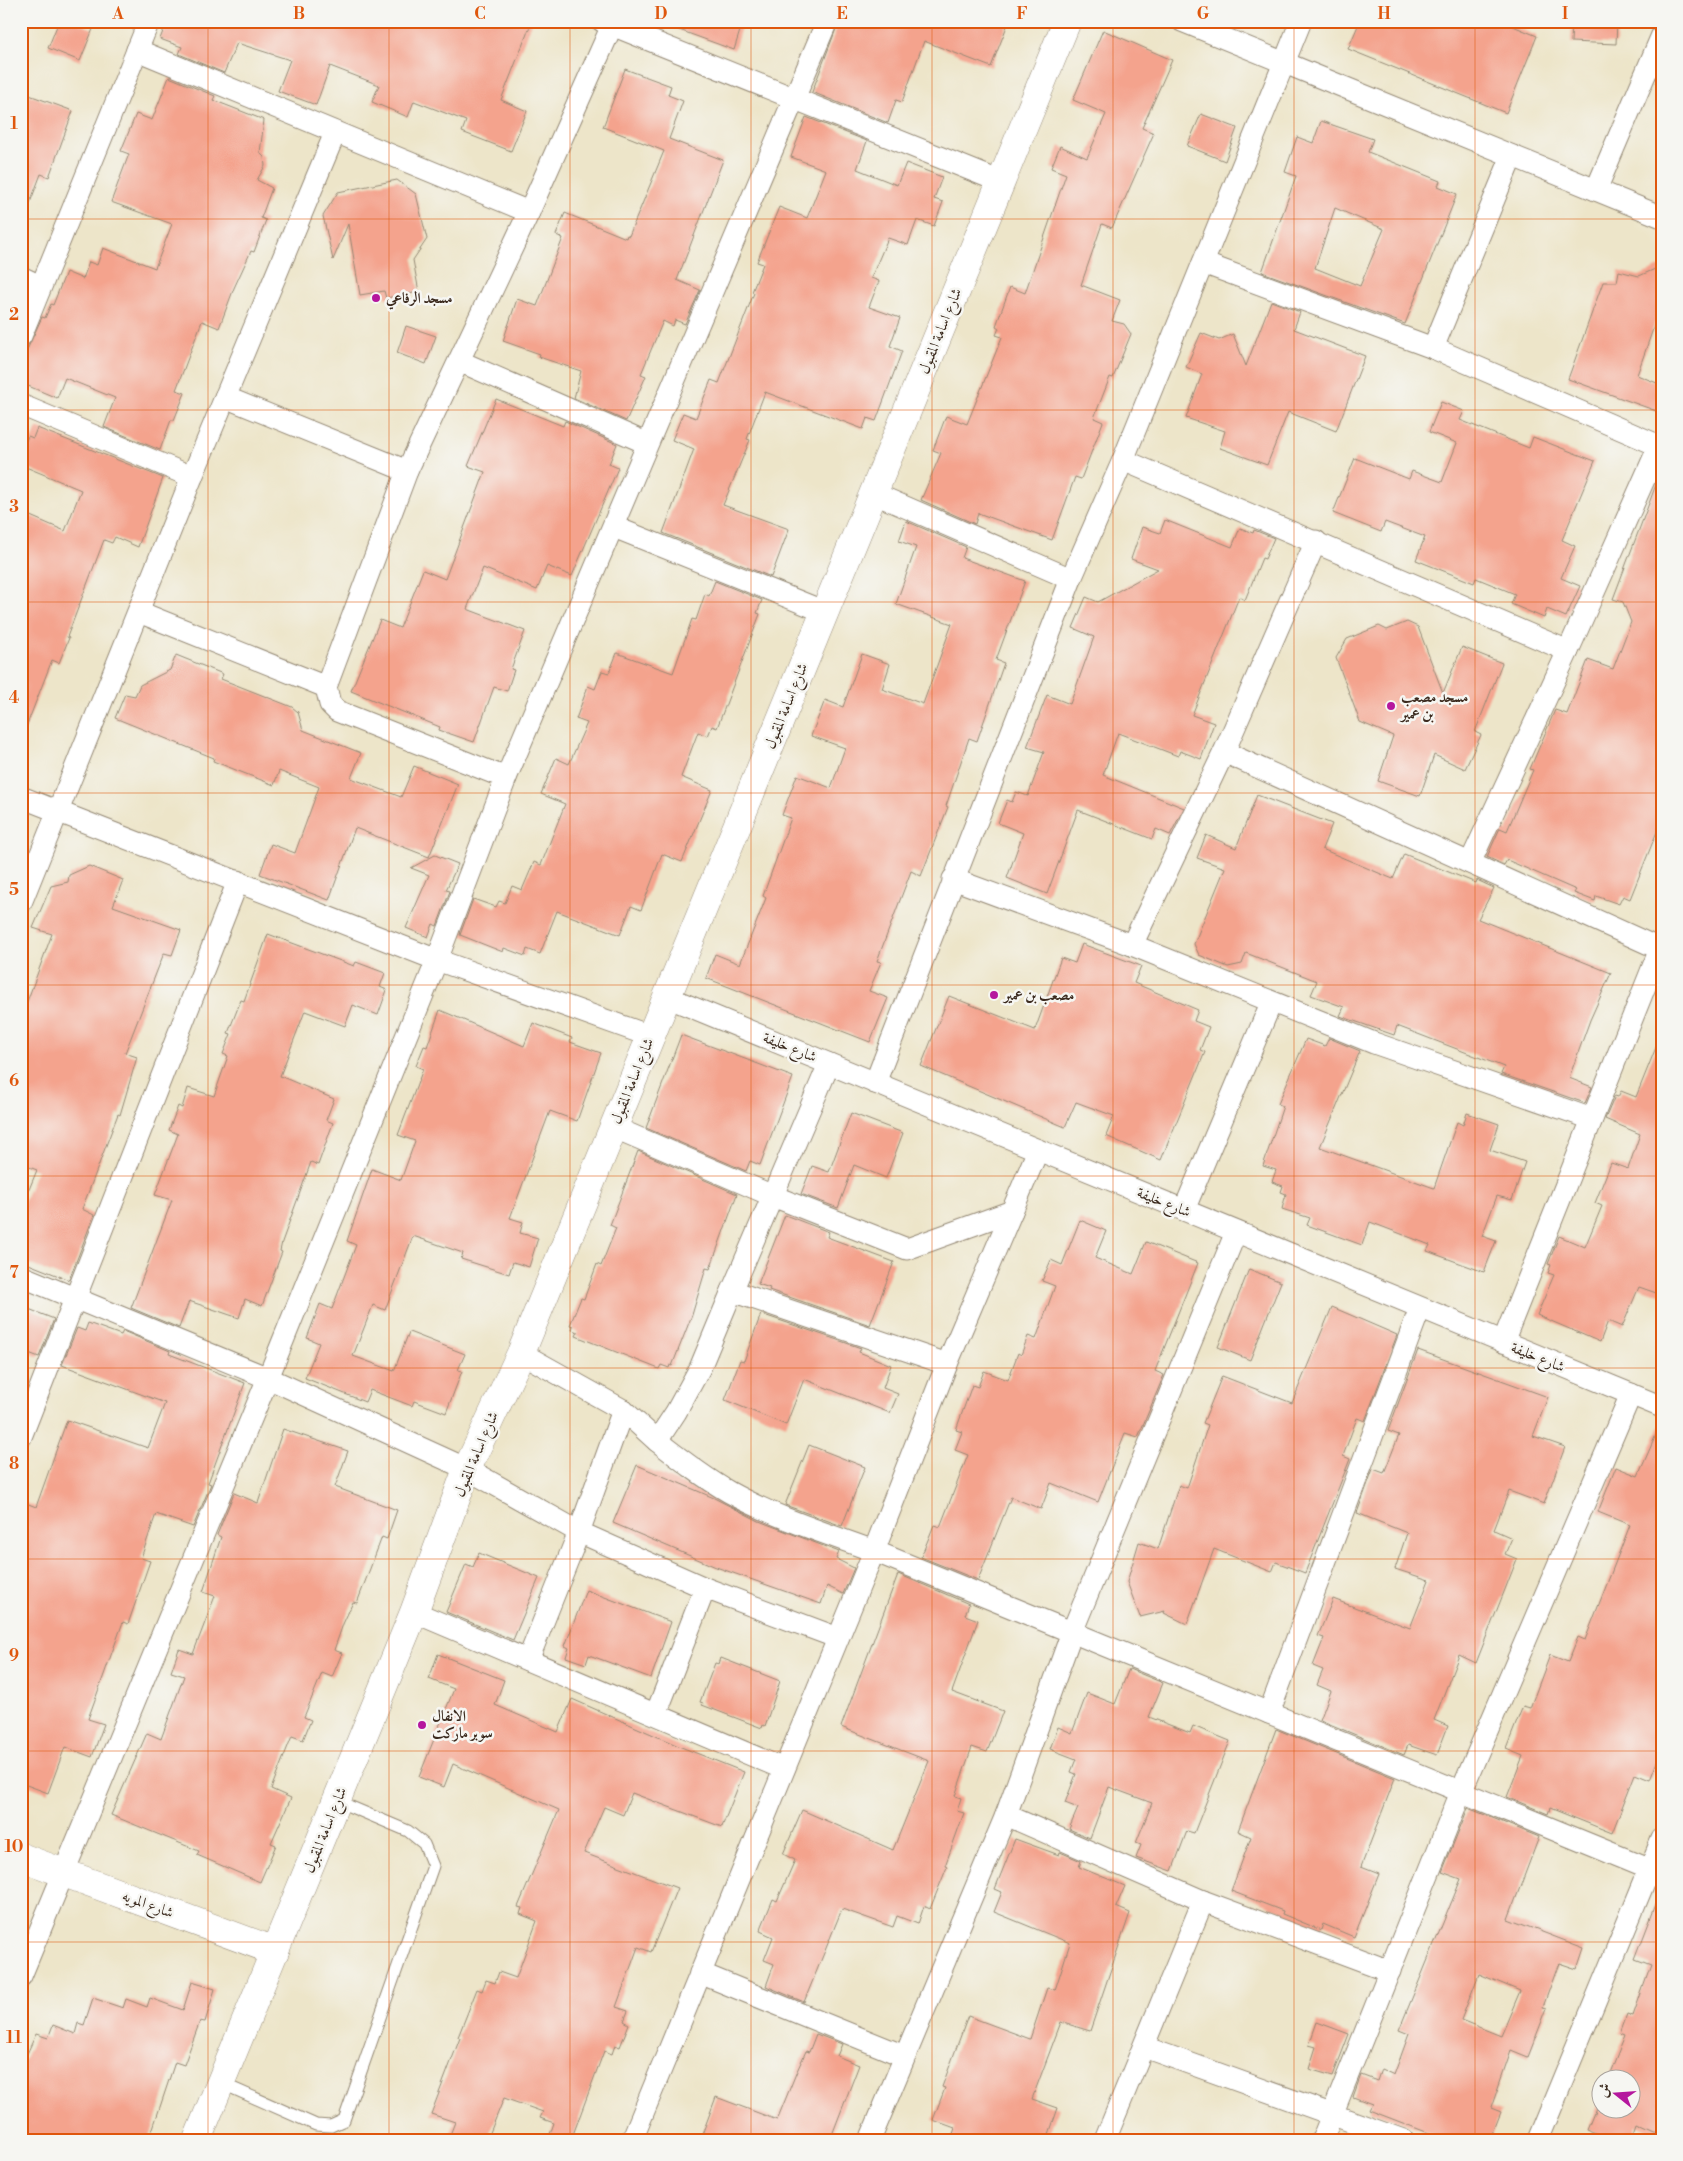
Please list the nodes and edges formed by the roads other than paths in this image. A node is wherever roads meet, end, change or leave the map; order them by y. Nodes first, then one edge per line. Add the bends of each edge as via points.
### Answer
1 (149, 21) edge
2 (827, 21) edge
3 (1067, 21) edge
4 (1182, 21) edge
5 (1300, 21) edge
6 (609, 23) edge
7 (1662, 35) edge
8 (137, 50) junction
9 (1283, 63) junction
10 (794, 99) junction
11 (335, 133) junction
12 (1512, 156) junction
13 (1001, 182) junction
14 (1596, 190) junction
15 (529, 212) junction
16 (1662, 217) edge
17 (1203, 263) junction
18 (31, 282) edge
19 (21, 336) edge
20 (1434, 348) junction
21 (459, 361) junction
22 (225, 397) junction
23 (21, 405) edge
24 (646, 443) junction
25 (1660, 447) edge
26 (1122, 460) junction
27 (408, 471) junction
28 (192, 477) junction
29 (873, 493) junction
30 (614, 526) junction
31 (1316, 541) junction
32 (1071, 579) junction
33 (138, 612) junction
34 (825, 612) junction
35 (1568, 651) junction
36 (326, 687) junction
37 (1224, 752) junction
38 (506, 778) junction
39 (21, 797) edge
40 (59, 811) junction
41 (1470, 863) junction
42 (954, 879) junction
43 (238, 881) junction
44 (21, 903) edge
45 (1132, 945) junction
46 (1661, 946) edge
47 (436, 960) junction
48 (666, 997) junction
49 (1271, 1003) junction
50 (650, 1036) junction
51 (829, 1064) junction
52 (875, 1083) junction
53 (1592, 1119) junction
54 (613, 1126) junction
55 (1038, 1150) junction
56 (773, 1196) junction
57 (1184, 1210) junction
58 (1012, 1211) junction
59 (1236, 1232) junction
60 (21, 1276) edge
61 (732, 1291) junction
62 (75, 1298) junction
63 (1420, 1308) junction
64 (1503, 1342) junction
65 (520, 1353) junction
66 (947, 1364) junction
67 (268, 1378) junction
68 (1631, 1394) junction
69 (1662, 1407) edge
70 (623, 1410) junction
71 (21, 1437) edge
72 (657, 1441) junction
73 (467, 1469) junction
74 (579, 1532) junction
75 (874, 1551) junction
76 (705, 1588) junction
77 (414, 1612) junction
78 (1072, 1632) junction
79 (838, 1638) junction
80 (528, 1660) junction
81 (1269, 1713) junction
82 (656, 1714) junction
83 (784, 1769) junction
84 (1461, 1792) junction
85 (337, 1801) junction
86 (1006, 1814) junction
87 (1662, 1839) edge
88 (21, 1857) edge
89 (1656, 1871) edge
90 (64, 1873) junction
91 (1203, 1901) junction
92 (275, 1951) junction
93 (1390, 1971) junction
94 (700, 1973) junction
95 (21, 1976) edge
96 (1144, 2047) junction
97 (904, 2056) junction
98 (221, 2083) junction
99 (1333, 2113) junction
100 (871, 2139) edge
101 (197, 2140) edge
102 (632, 2140) edge
103 (1105, 2140) edge
104 (1322, 2140) edge
105 (1403, 2140) edge
106 (1538, 2140) edge

1 - 8 street
2 - 10 street
3 - 13 street, شارع اسامة المقبول
4 - 9 street
5 - 9 street
6 - 10 street
6 - 15 street
7 - 14 street
8 - 11 street
8 - 18 street
9 - 12 street
9 - 17 street
10 - 13 street
10 - 24 street
11 - 15 street
11 - 22 street
12 - 14 street
12 - 20 street
13 - 29 street, شارع اسامة المقبول
14 - 16 street
15 - 21 street
17 - 20 street
17 - 26 street
18 - 19 street
20 - 25 street
21 - 24 street
21 - 27 street
22 - 27 street
22 - 28 street
23 - 28 street
24 - 30 street
25 - 35 street
26 - 31 street
26 - 32 street
27 - 36 street
28 - 33 street
29 - 32 street
29 - 34 street, شارع اسامة المقبول
30 - 34 street
30 - 38 street
31 - 35 street
31 - 37 street
32 - 42 street
33 - 36 street
33 - 40 street
34 - 48 street, شارع اسامة المقبول
35 - 41 street
36 - 38 street via 330,704 337,711
37 - 41 street
37 - 45 street
38 - 47 street
39 - 40 street
40 - 43 street
40 - 44 street
41 - 46 street
42 - 45 street
42 - 52 street
43 - 47 street
43 - 62 street
45 - 49 street
46 - 53 street
47 - 50 street
47 - 67 street
48 - 50 street, شارع اسامة المقبول
48 - 51 street, شارع خليفة
49 - 53 street via 1374,1043
49 - 57 street
50 - 54 street, شارع اسامة المقبول
51 - 52 street, شارع خليفة
51 - 56 street
52 - 55 street, شارع خليفة
53 - 64 street
54 - 56 street
54 - 65 street, شارع اسامة المقبول
55 - 57 street, شارع خليفة
55 - 58 street
56 - 58 street via 907,1249
56 - 61 street
57 - 59 street, شارع خليفة
58 - 66 street
59 - 63 street, شارع خليفة
59 - 78 street
60 - 62 street
61 - 66 street
61 - 72 street via 700,1368
62 - 67 street
62 - 71 street
63 - 64 street, شارع خليفة
63 - 81 street
64 - 68 street, شارع خليفة
65 - 70 street
65 - 73 street, شارع اسامة المقبول
66 - 75 street
67 - 73 street
67 - 90 street
68 - 69 street, شارع خليفة
68 - 84 street
70 - 72 street
70 - 74 street
72 - 75 street via 729,1492 781,1516
73 - 74 street
73 - 77 street, شارع اسامة المقبول
74 - 76 street
74 - 80 street
75 - 78 street
75 - 79 street
76 - 79 street
76 - 82 street
77 - 80 street
77 - 85 street, شارع اسامة المقبول
78 - 81 street
78 - 86 street
79 - 83 street
80 - 82 street
81 - 84 street
82 - 83 street
83 - 94 street
84 - 89 street
84 - 93 street
85 - 92 street, شارع اسامة المقبول
85 - 98 lane via 408,1831 424,1844 433,1866 344,2120 331,2126 316,2125
86 - 91 street
86 - 97 street
87 - 89 street
88 - 90 street, شارع المويه
89 - 106 street
90 - 92 street, شارع المويه
90 - 95 street
91 - 93 street
91 - 96 street
92 - 98 street, شارع اسامة المقبول
93 - 99 street
94 - 97 street
94 - 102 street
96 - 99 street
96 - 103 street
97 - 100 street
98 - 101 street, شارع اسامة المقبول
99 - 104 street
99 - 105 street

